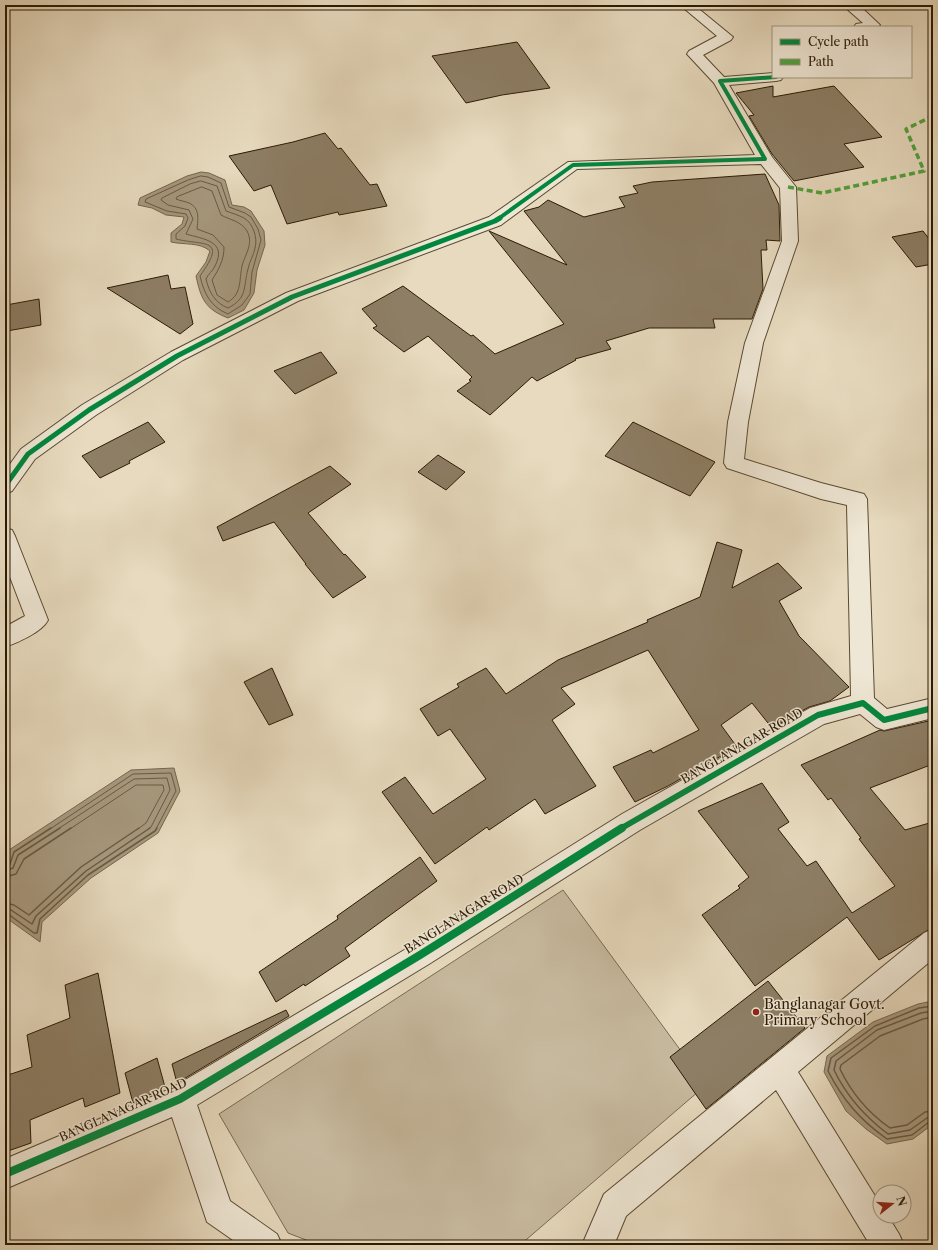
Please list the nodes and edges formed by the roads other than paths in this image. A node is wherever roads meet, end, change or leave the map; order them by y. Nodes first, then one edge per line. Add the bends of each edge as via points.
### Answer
1 (686, 5) edge
2 (858, 5) edge
3 (867, 26) edge
4 (772, 77) edge
5 (720, 81) junction
6 (765, 159) junction
7 (5, 486) edge
8 (5, 536) edge
9 (5, 638) edge
10 (863, 703) junction
11 (933, 708) edge
12 (933, 942) edge
13 (780, 1070) junction
14 (180, 1099) junction
15 (5, 1174) edge
16 (266, 1245) edge
17 (598, 1245) edge
18 (888, 1245) edge

1 - 5 street via 726,37 694,54
2 - 3 street via 852,6 873,25
4 - 5 street
5 - 6 street
6 - 7 street via 573,165 494,221 292,297 177,356 89,410 28,454
6 - 10 street via 788,187 790,240 754,343 738,422 734,463 821,491 857,499
8 - 9 street via 37,620
10 - 11 street via 884,720
10 - 14 street, BANGLANAGAR ROAD via 818,715 631,822 420,955
12 - 13 street
13 - 17 street via 615,1205
13 - 18 street
14 - 15 street, BANGLANAGAR ROAD
14 - 16 street via 218,1211

